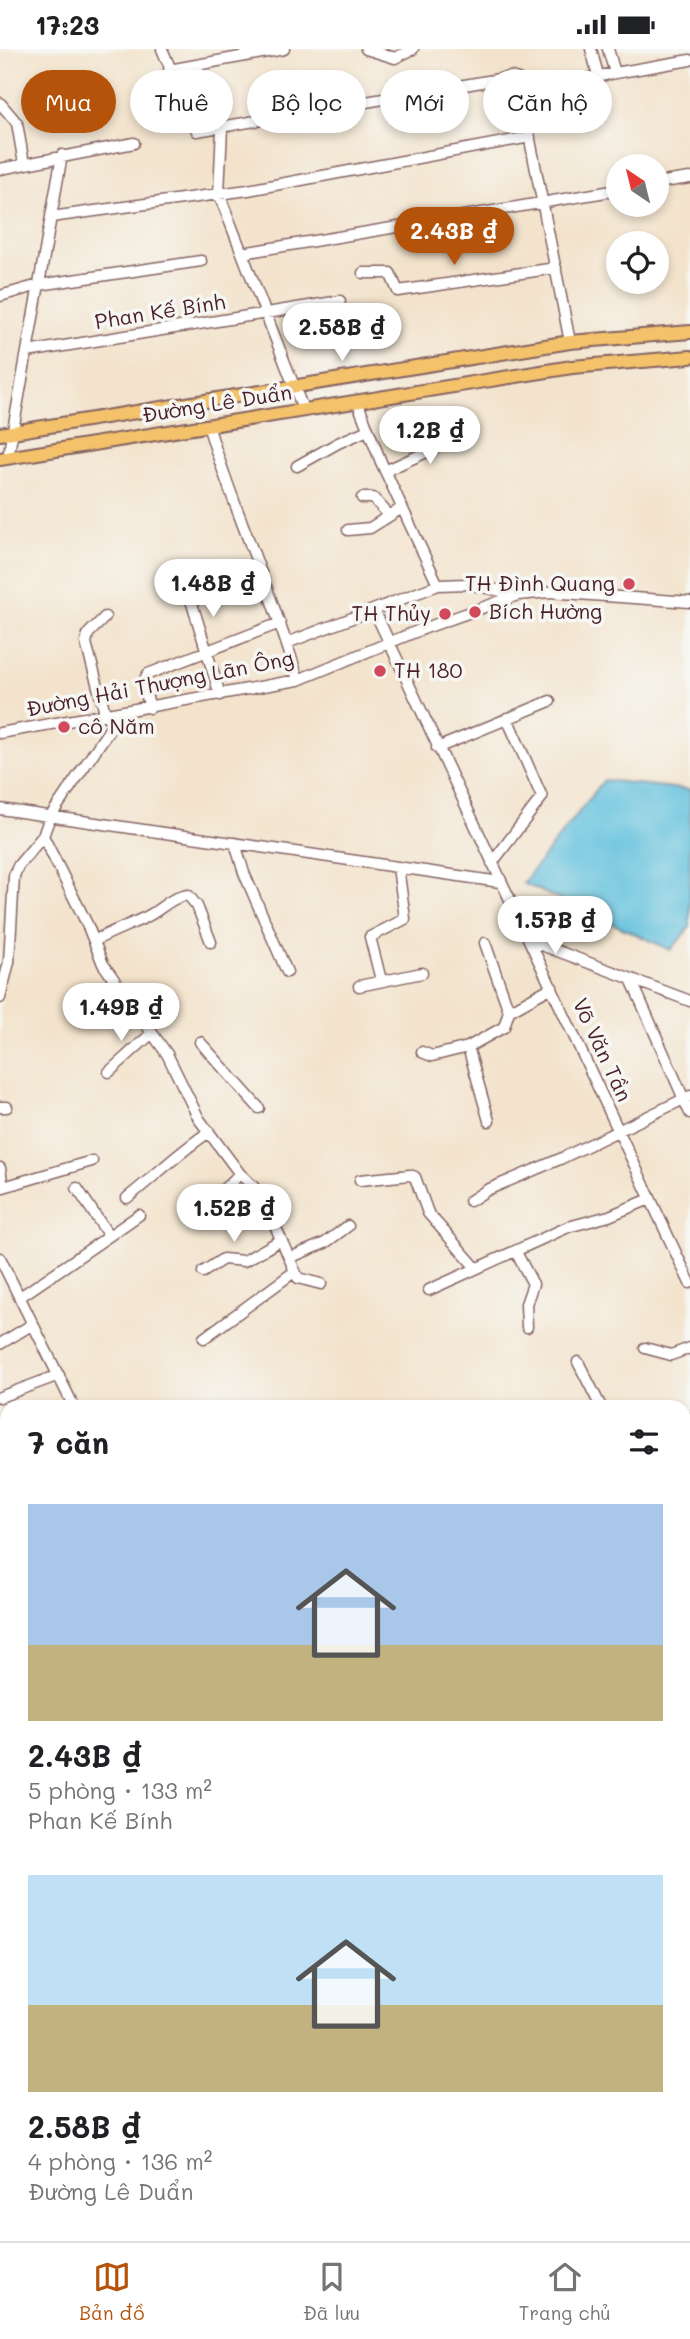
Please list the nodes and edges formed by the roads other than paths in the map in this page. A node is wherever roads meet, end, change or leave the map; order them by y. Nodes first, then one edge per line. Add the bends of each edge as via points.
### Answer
1 (162, 49) edge
2 (366, 49) edge
3 (413, 49) edge
4 (592, 49) edge
5 (608, 49) edge
6 (277, 50) edge
7 (690, 60) edge
8 (169, 70) joint
9 (597, 70) edge
10 (615, 72) junction
11 (612, 73) edge
12 (483, 81) edge
13 (0, 103) edge
14 (233, 125) edge
15 (222, 133) edge
16 (529, 133) edge
17 (530, 137) junction
18 (134, 143) dead end
19 (62, 155) junction
20 (24, 164) junction
21 (0, 169) edge
22 (690, 178) edge
23 (669, 181) edge
24 (606, 192) edge
25 (219, 194) junction
26 (543, 202) junction
27 (51, 217) junction
28 (242, 253) junction
29 (201, 261) dead end
30 (556, 268) junction
31 (363, 273) dead end
32 (39, 285) junction
33 (0, 296) edge
34 (340, 301) dead end
35 (266, 316) junction
36 (690, 332) edge
37 (570, 342) junction
38 (27, 352) junction
39 (690, 357) edge
40 (572, 367) junction
41 (294, 388) junction
42 (357, 401) junction
43 (303, 409) junction
44 (208, 425) junction
45 (368, 430) junction
46 (6, 432) edge
47 (459, 432) dead end
48 (4, 459) edge
49 (297, 466) dead end
50 (385, 471) junction
51 (362, 498) dead end
52 (402, 508) junction
53 (388, 515) junction
54 (348, 530) dead end
55 (257, 565) junction
56 (438, 585) junction
57 (518, 595) junction
58 (690, 602) edge
59 (374, 610) junction
60 (105, 617) dead end
61 (280, 623) junction
62 (287, 643) junction
63 (388, 643) junction
64 (207, 652) junction
65 (298, 680) junction
66 (220, 695) junction
67 (550, 701) dead end
68 (150, 708) junction
69 (120, 714) junction
70 (106, 716) junction
71 (508, 718) junction
72 (0, 733) edge
73 (437, 748) junction
74 (0, 809) edge
75 (50, 817) junction
76 (43, 836) junction
77 (235, 843) junction
78 (492, 863) junction
79 (398, 867) junction
80 (500, 882) junction
81 (93, 941) junction
82 (531, 941) junction
83 (211, 942) dead end
84 (485, 943) dead end
85 (4, 969) edge
86 (287, 972) dead end
87 (422, 973) dead end
88 (631, 979) junction
89 (381, 980) junction
90 (359, 986) dead end
91 (552, 987) junction
92 (0, 997) edge
93 (690, 1001) edge
94 (509, 1011) junction
95 (151, 1034) junction
96 (200, 1042) dead end
97 (468, 1047) junction
98 (422, 1052) dead end
99 (109, 1072) dead end
100 (687, 1098) edge
101 (259, 1108) dead end
102 (690, 1113) edge
103 (489, 1121) dead end
104 (618, 1130) junction
105 (209, 1132) junction
106 (92, 1161) dead end
107 (0, 1168) edge
108 (240, 1174) junction
109 (360, 1180) dead end
110 (2, 1187) edge
111 (77, 1188) dead end
112 (127, 1198) dead end
113 (650, 1199) junction
114 (470, 1201) dead end
115 (139, 1215) dead end
116 (198, 1221) dead end
117 (348, 1226) dead end
118 (109, 1236) junction
119 (281, 1240) junction
120 (516, 1252) junction
121 (0, 1258) edge
122 (289, 1258) junction
123 (476, 1268) junction
124 (202, 1272) dead end
125 (294, 1272) junction
126 (690, 1283) edge
127 (321, 1284) dead end
128 (429, 1290) dead end
129 (20, 1297) junction
130 (33, 1324) junction
131 (527, 1327) dead end
132 (204, 1338) dead end
133 (0, 1344) edge
134 (645, 1348) dead end
135 (690, 1348) edge
136 (578, 1362) dead end
137 (59, 1375) junction
138 (0, 1397) edge
139 (71, 1400) edge
140 (597, 1400) edge

1 - 8 street
2 - 3 street via 395,58
4 - 9 street
5 - 10 street
6 - 8 street
7 - 10 street
10 - 11 street
12 - 14 street
13 - 20 street via 16,123
15 - 25 street
16 - 17 street
17 - 25 street
17 - 26 street
18 - 19 street
19 - 20 street
19 - 27 street
20 - 21 street
22 - 23 street
24 - 26 street
25 - 27 street
25 - 28 street
26 - 28 street
26 - 30 street
27 - 32 street
28 - 35 street
29 - 32 street
30 - 31 street via 398,291 390,273
30 - 37 street
32 - 33 street
32 - 38 street
34 - 35 street, Phan Kế Bính
35 - 38 street, Phan Kế Bính
35 - 41 street
36 - 37 main road, Đường Lê Duẩn
37 - 40 main road
37 - 41 main road, Đường Lê Duẩn
38 - 46 street
39 - 40 main road, Đường Lê Duẩn
40 - 42 main road, Đường Lê Duẩn
41 - 43 street
41 - 46 main road, Đường Lê Duẩn
42 - 43 main road, Đường Lê Duẩn
42 - 45 street
43 - 44 main road, Đường Lê Duẩn
44 - 48 main road, Đường Lê Duẩn
44 - 55 street
45 - 49 street
45 - 50 street
46 - 48 street
47 - 50 street
50 - 52 street
51 - 53 street via 373,498
52 - 53 street
52 - 56 street
53 - 54 street via 370,528
55 - 61 street
55 - 64 street via 191,600
56 - 57 street via 467,584
56 - 59 street
57 - 58 street, Đường Hải Thượng Lãn Ông via 549,592
57 - 63 street, Đường Hải Thượng Lãn Ông
59 - 62 street
59 - 63 street, Võ Văn Tần
60 - 70 street via 88,634 86,643
61 - 62 street
61 - 64 street
62 - 65 street
63 - 65 street, Đường Hải Thượng Lãn Ông
63 - 73 street, Võ Văn Tần
64 - 66 street
64 - 68 street via 145,676
65 - 66 street, Đường Hải Thượng Lãn Ông
66 - 68 street, Đường Hải Thượng Lãn Ông
67 - 71 street
68 - 69 street, Đường Hải Thượng Lãn Ông
69 - 70 street, Đường Hải Thượng Lãn Ông
69 - 75 street
70 - 72 street, Đường Hải Thượng Lãn Ông
71 - 73 street
71 - 78 street via 542,797
73 - 78 street, Võ Văn Tần
74 - 75 street
75 - 76 street
75 - 77 street
76 - 81 street
76 - 85 street via 14,876
77 - 79 street
77 - 86 street
78 - 80 street, Võ Văn Tần
79 - 80 street
79 - 89 street via 405,919 370,937
80 - 82 street, Võ Văn Tần
81 - 83 street via 146,917 173,898 188,895
81 - 95 street via 103,964
82 - 88 street
82 - 91 street, Võ Văn Tần
84 - 94 street
85 - 92 street
87 - 89 street
88 - 93 street
88 - 100 street
89 - 90 street
91 - 94 street
91 - 104 street, Võ Văn Tần
94 - 97 street via 504,1027
95 - 99 street
95 - 105 street via 169,1057 190,1105
96 - 101 street
97 - 98 street via 432,1056
97 - 103 street
100 - 102 street
100 - 104 street
104 - 113 street, Võ Văn Tần
104 - 114 street
105 - 108 street
105 - 112 street via 173,1156
106 - 110 street
107 - 110 street
108 - 116 street via 205,1207
108 - 119 street via 252,1184
109 - 123 street via 415,1177 428,1213
111 - 118 street
113 - 120 street via 568,1227
113 - 126 street, Võ Văn Tần
115 - 118 street
117 - 122 street via 325,1243
118 - 129 street
119 - 122 street
119 - 124 street via 244,1261 223,1259
120 - 123 street
120 - 131 street via 533,1284 526,1304
121 - 129 street
122 - 125 street
123 - 128 street
125 - 127 street via 298,1278
125 - 132 street
129 - 130 street
130 - 133 street
130 - 137 street
134 - 135 street via 671,1355
136 - 140 street
137 - 138 street
137 - 139 street

